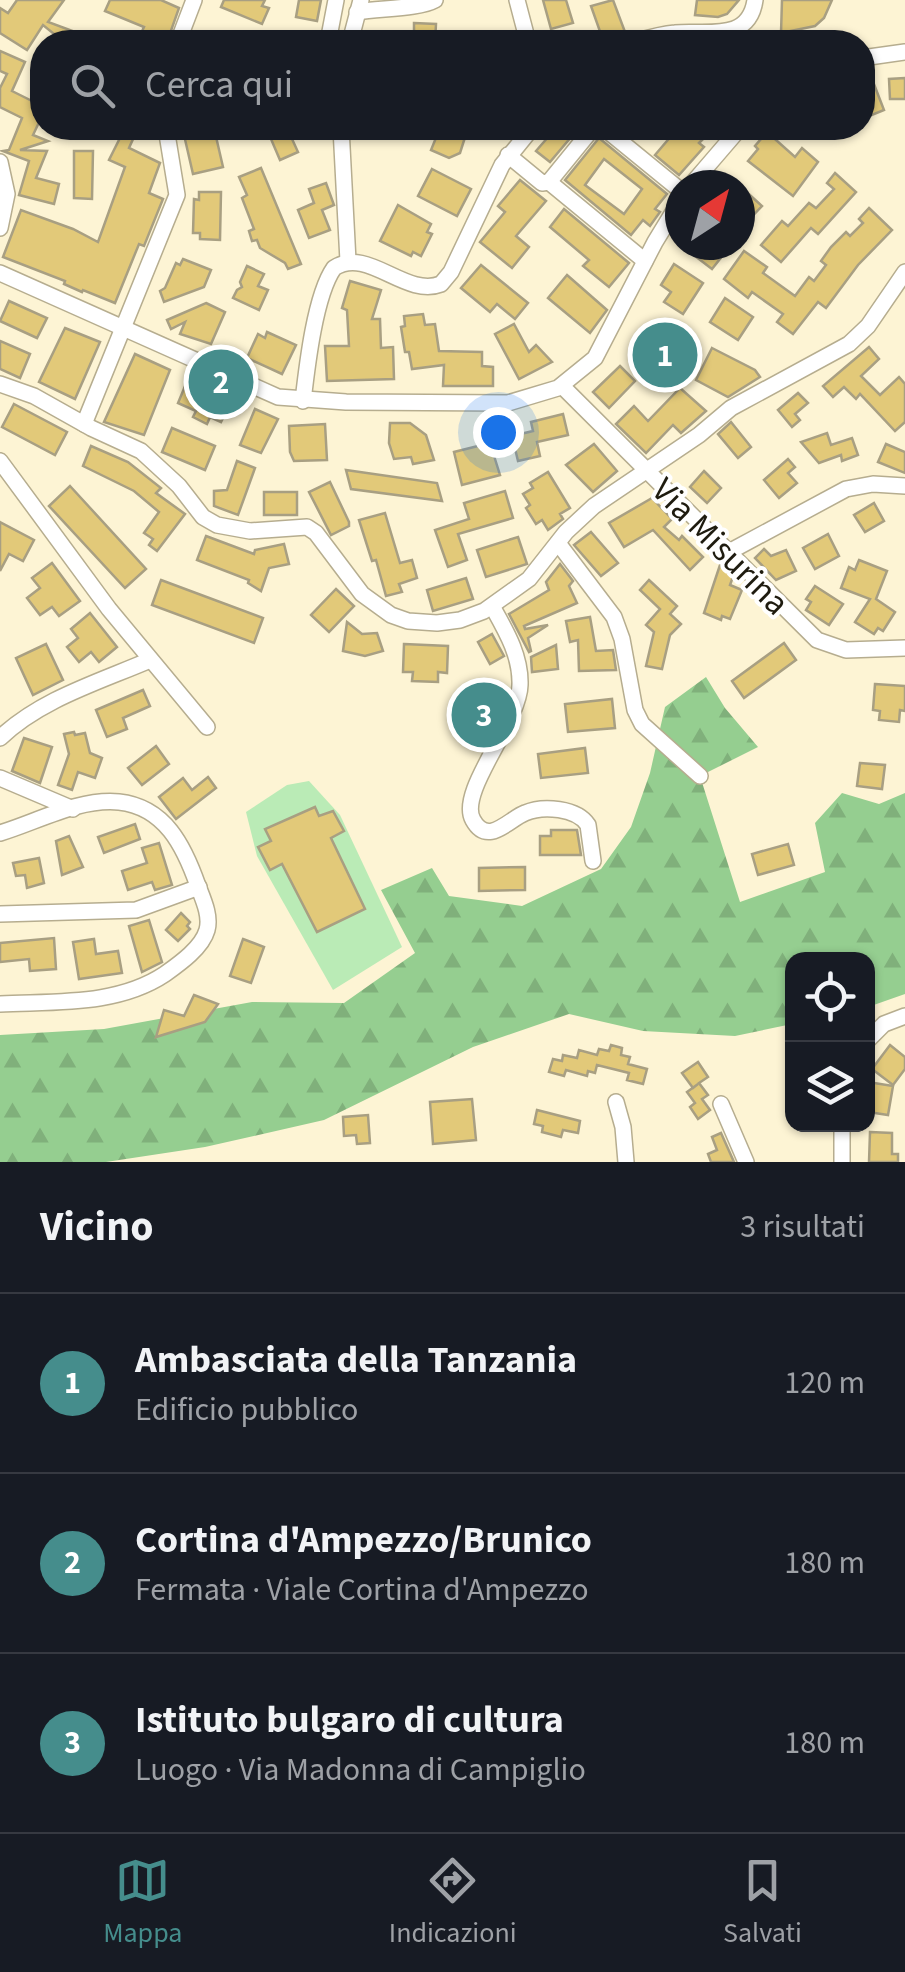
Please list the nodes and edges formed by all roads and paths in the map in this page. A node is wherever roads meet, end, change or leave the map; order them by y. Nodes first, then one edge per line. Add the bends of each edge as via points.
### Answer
1 (336, 0) edge
2 (435, 0) edge
3 (517, 0) edge
4 (755, 0) edge
5 (191, 1) edge
6 (359, 6) edge
7 (182, 30) edge
8 (330, 30) edge
9 (525, 30) edge
10 (734, 30) edge
11 (905, 52) edge
12 (875, 56) edge
13 (168, 140) edge
14 (342, 140) edge
15 (521, 140) edge
16 (583, 140) edge
17 (619, 140) edge
18 (730, 140) edge
19 (508, 155) junction
20 (0, 162) edge
21 (705, 170) edge
22 (665, 178) edge
23 (549, 182) junction
24 (665, 227) edge
25 (0, 228) edge
26 (348, 262) junction
27 (646, 262) junction
28 (905, 272) edge
29 (0, 273) edge
30 (124, 328) junction
31 (0, 384) edge
32 (562, 386) junction
33 (303, 401) junction
34 (84, 424) junction
35 (0, 461) edge
36 (647, 472) junction
37 (905, 486) edge
38 (558, 543) junction
39 (727, 554) junction
40 (492, 606) junction
41 (905, 648) edge
42 (150, 660) junction
43 (206, 727) dead end
44 (0, 738) edge
45 (700, 776) dead end
46 (0, 778) edge
47 (72, 809) junction
48 (0, 833) edge
49 (593, 860) dead end
50 (199, 886) junction
51 (0, 914) edge
52 (0, 1004) edge
53 (905, 1016) edge
54 (875, 1033) edge
55 (616, 1102) dead end
56 (721, 1104) dead end
57 (842, 1132) edge
58 (626, 1162) edge
59 (746, 1162) edge
60 (842, 1162) edge

1 - 8 street
2 - 6 street
3 - 9 street
4 - 10 street via 750,17
5 - 7 street
11 - 12 street
13 - 30 street via 177,195
14 - 26 street
15 - 19 street
16 - 23 street
17 - 22 street
18 - 21 street
19 - 23 street
19 - 26 street via 441,284 419,286
20 - 25 street via 6,194
23 - 27 street
24 - 27 street
26 - 33 street via 327,278
27 - 32 street via 600,351
28 - 36 street via 849,344 738,403
29 - 30 street
30 - 33 street via 258,390
30 - 34 street
31 - 34 street
32 - 33 street via 500,404
32 - 36 street, Via Misurina
34 - 40 street via 147,455 217,525 312,530 351,582 390,615 436,623
35 - 42 street
36 - 38 street via 594,506
36 - 39 street, Via Misurina
37 - 39 street via 846,489
38 - 40 street via 529,579
38 - 45 street via 618,625 642,724
39 - 41 street, Via Misurina via 821,643 846,650
40 - 49 street via 514,650 520,690 514,716 475,787 471,817 491,832 530,811 573,812 588,825
42 - 43 street
42 - 44 street via 62,696
46 - 47 street
47 - 48 street
47 - 50 street via 111,802 150,811 182,846
50 - 51 street via 136,910
50 - 52 street via 206,935 164,975 110,997
53 - 54 street
55 - 58 street
56 - 59 street
57 - 60 street

